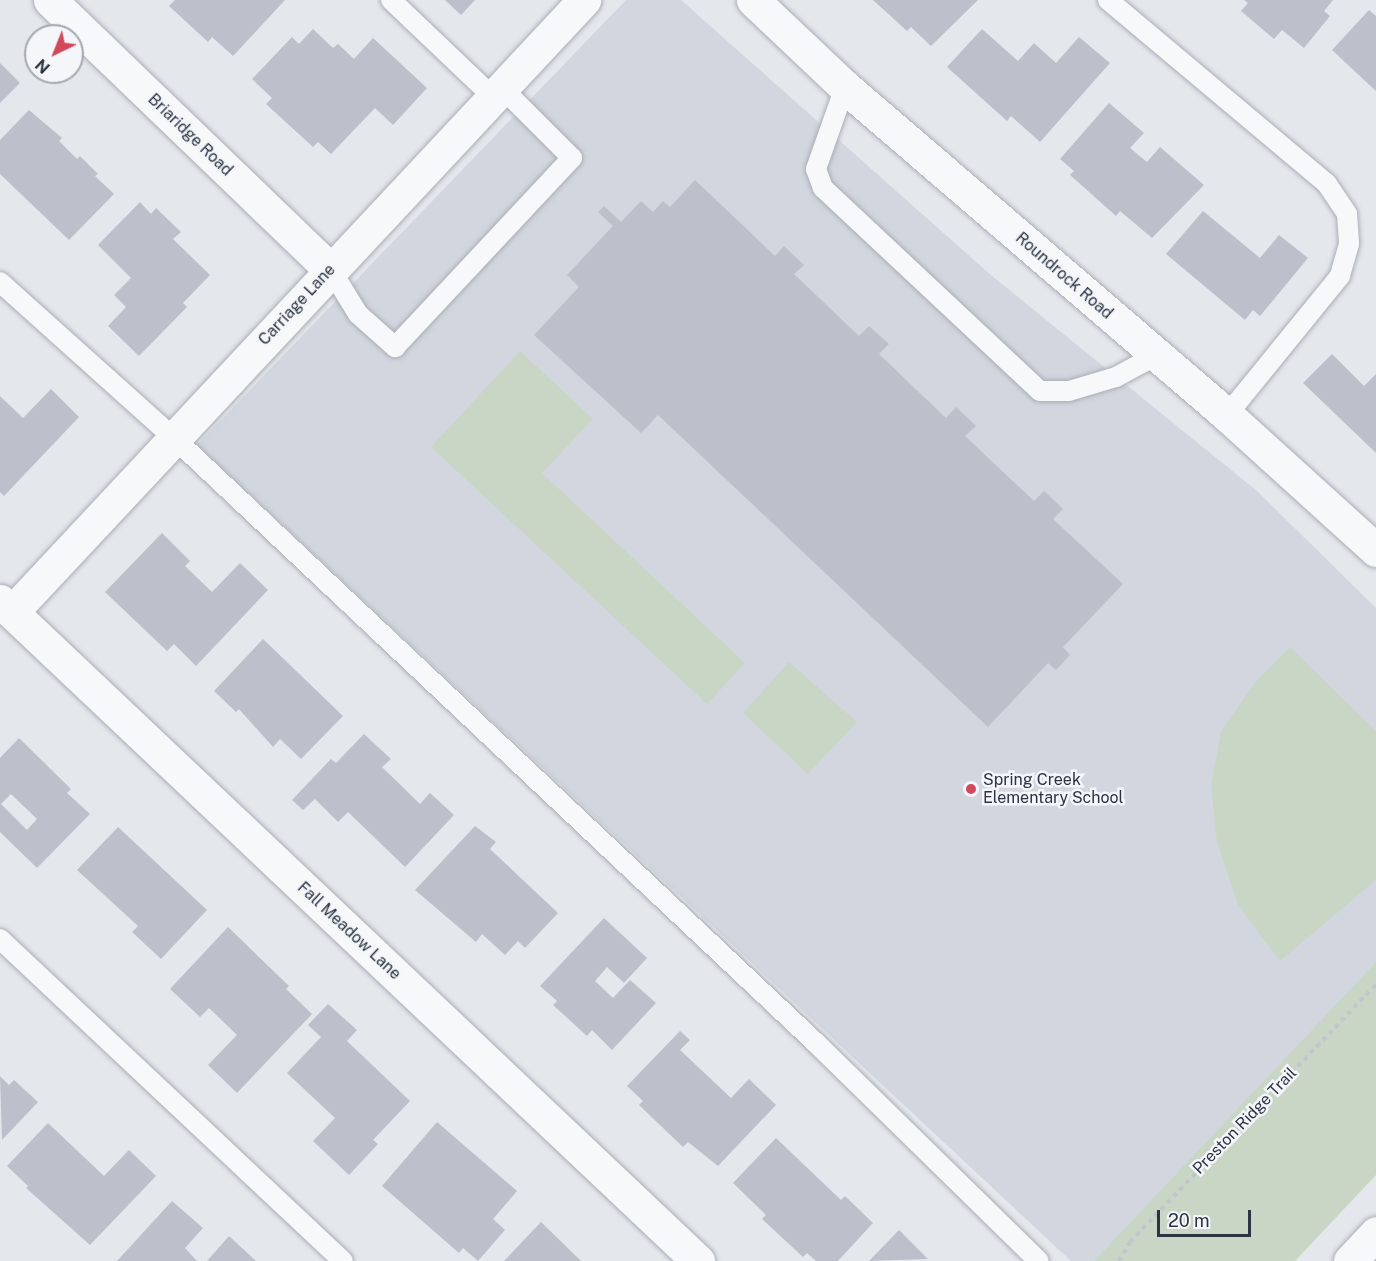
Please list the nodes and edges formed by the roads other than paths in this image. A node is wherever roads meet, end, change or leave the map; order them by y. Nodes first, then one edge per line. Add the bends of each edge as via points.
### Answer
1 (50, 0) edge
2 (392, 0) edge
3 (585, 0) edge
4 (753, 0) edge
5 (1108, 0) edge
6 (845, 87) junction
7 (498, 92) junction
8 (330, 270) junction
9 (0, 282) edge
10 (1156, 355) junction
11 (1227, 415) junction
12 (174, 438) junction
13 (1376, 550) edge
14 (6, 607) edge
15 (0, 939) edge
16 (1376, 1233) edge
17 (343, 1261) edge
18 (698, 1261) edge
19 (1039, 1261) edge
20 (1350, 1261) edge

1 - 8 street, Briaridge Road
2 - 7 lane
3 - 7 street, Carriage Lane
4 - 6 street, Roundrock Road
5 - 11 lane via 1327,184 1347,214 1349,244 1340,276
6 - 10 street, Roundrock Road
6 - 10 lane via 816,169 823,188 1040,391 1069,391 1116,377
7 - 8 street, Carriage Lane
7 - 8 lane via 572,158 395,347 358,314
8 - 12 street, Carriage Lane
9 - 12 lane
10 - 11 street, Roundrock Road
11 - 13 street, Roundrock Road
12 - 14 street, Carriage Lane
12 - 19 lane via 815,1042
14 - 18 street, Fall Meadow Lane
15 - 17 lane
16 - 20 street

